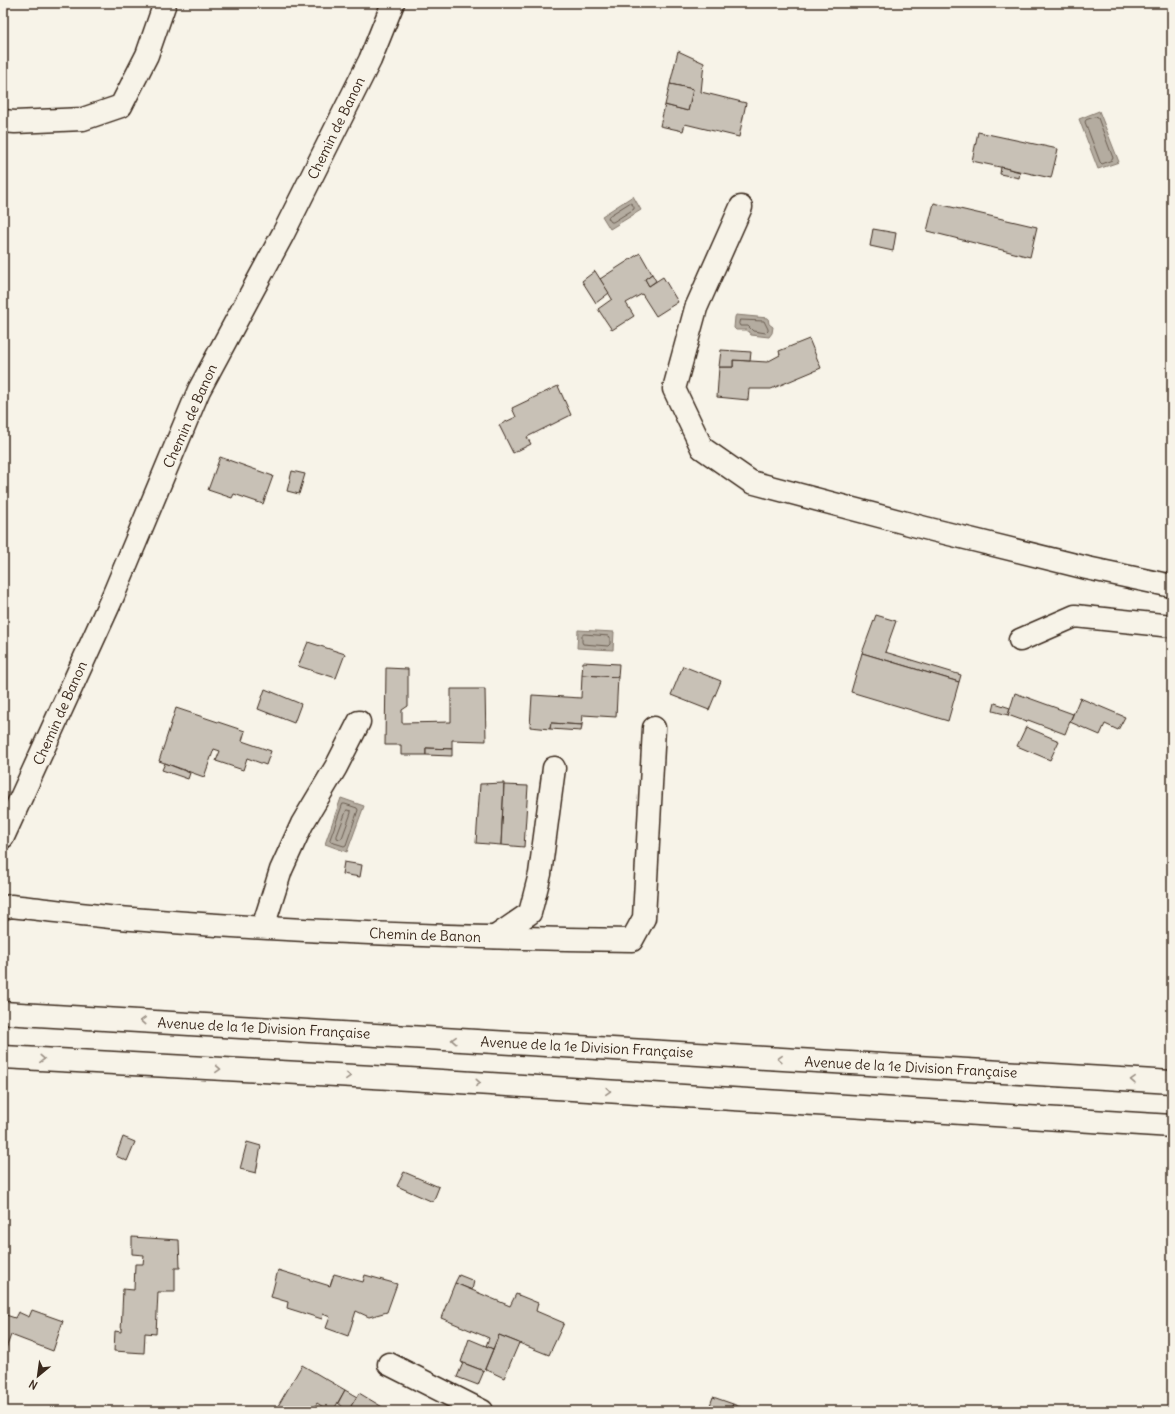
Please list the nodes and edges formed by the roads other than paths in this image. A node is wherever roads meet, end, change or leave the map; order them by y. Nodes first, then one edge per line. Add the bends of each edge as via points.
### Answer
1 (165, 3) edge
2 (393, 3) edge
3 (3, 121) edge
4 (741, 207) dead end
5 (1172, 586) edge
6 (1172, 626) edge
7 (1020, 640) dead end
8 (359, 722) dead end
9 (654, 728) dead end
10 (554, 768) dead end
11 (3, 837) edge
12 (3, 908) edge
13 (262, 927) junction
14 (495, 937) junction
15 (3, 1013) edge
16 (3, 1057) edge
17 (1172, 1082) edge
18 (1172, 1126) edge
19 (389, 1364) dead end
20 (482, 1411) edge

1 - 3 main road via 147,55 121,106 84,119
2 - 11 main road, Chemin de Banon via 370,60 283,234 199,390 113,596
4 - 5 main road via 696,308 674,389 702,448 752,482 948,534
6 - 7 main road via 1075,616
8 - 13 main road via 302,824 281,870
9 - 14 main road, Chemin de Banon via 644,918 632,940
10 - 14 main road via 540,874 530,913
12 - 13 main road, Chemin de Banon via 11,906 132,919
13 - 14 main road, Chemin de Banon
17 -> 15 main road, Avenue de la 1e Division Française
16 -> 18 main road
19 - 20 main road

